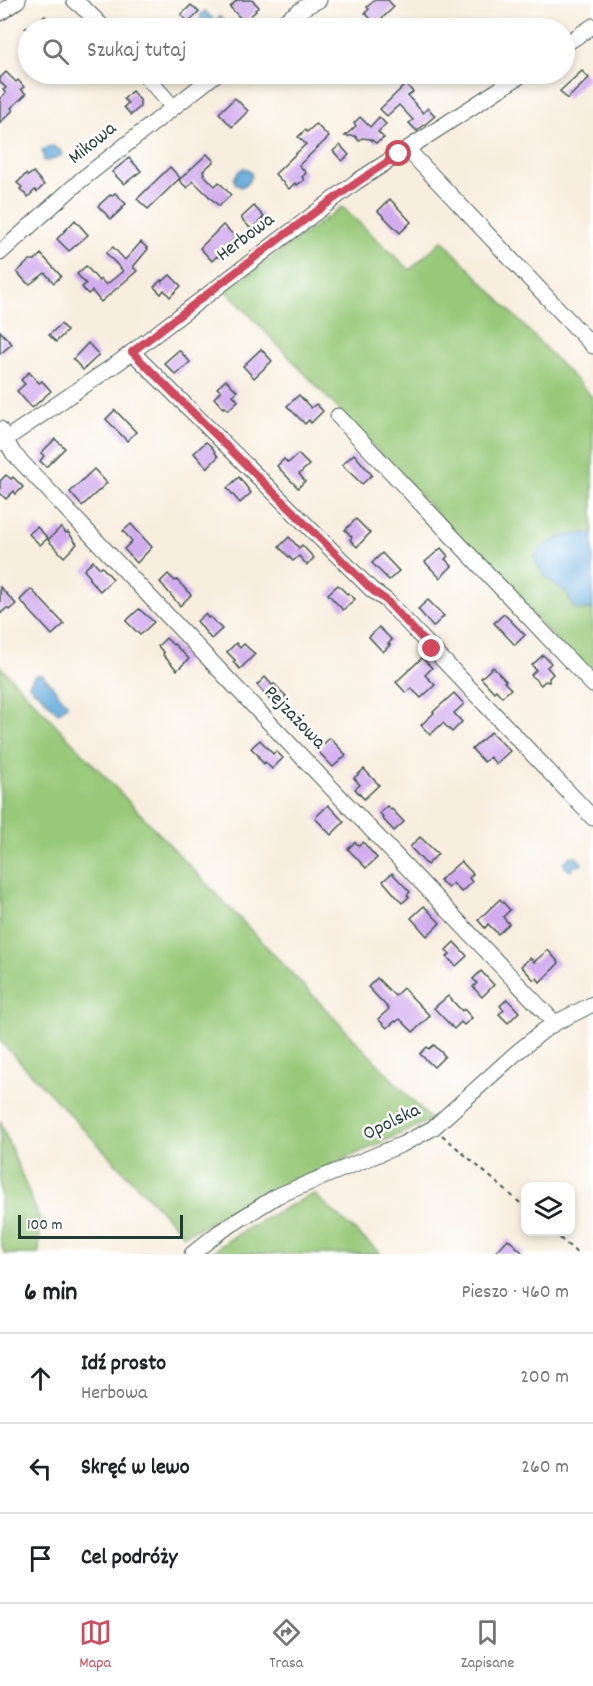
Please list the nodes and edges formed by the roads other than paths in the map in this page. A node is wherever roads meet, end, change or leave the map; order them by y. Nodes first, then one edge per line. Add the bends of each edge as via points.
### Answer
1 (18, 0) edge
2 (74, 0) edge
3 (320, 0) edge
4 (0, 13) edge
5 (94, 18) edge
6 (289, 18) edge
7 (593, 26) edge
8 (575, 38) edge
9 (153, 84) edge
10 (203, 84) edge
11 (508, 84) edge
12 (173, 107) junction
13 (407, 149) junction
14 (0, 253) edge
15 (593, 346) edge
16 (132, 352) junction
17 (338, 416) dead end
18 (2, 438) edge
19 (593, 684) edge
20 (593, 818) edge
21 (593, 1004) edge
22 (555, 1023) junction
23 (192, 1254) edge

1 - 4 street
2 - 5 street
3 - 6 street
7 - 8 street
9 - 12 street
10 - 12 street, Mikowa
11 - 13 street, Herbowa
12 - 14 street, Mikowa via 81,180
13 - 15 street
13 - 16 street, Herbowa via 356,182
16 - 18 street, Herbowa
16 - 20 street via 386,600
17 - 19 street
18 - 22 street, Pejzażowa
21 - 22 street, Opolska
22 - 23 street, Opolska via 434,1128 277,1196

